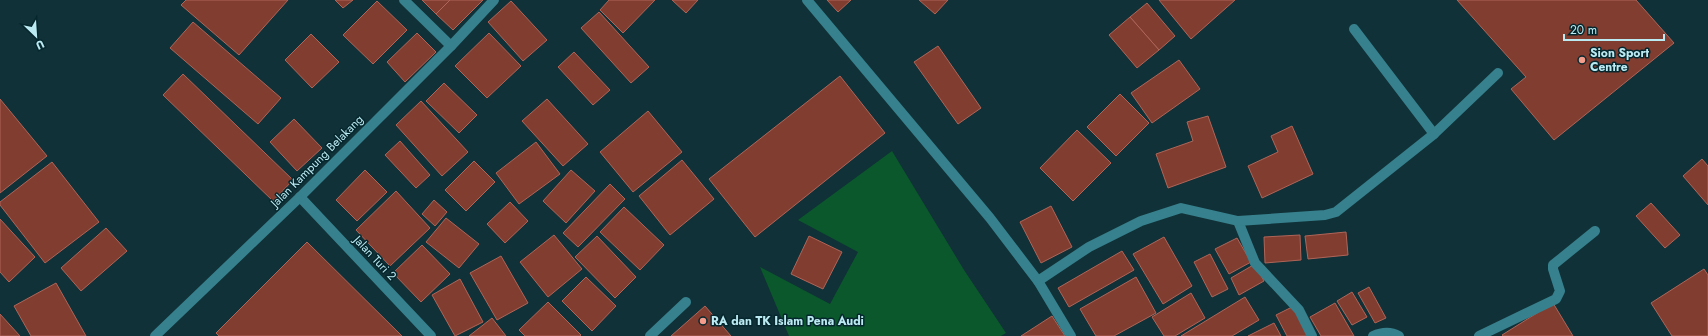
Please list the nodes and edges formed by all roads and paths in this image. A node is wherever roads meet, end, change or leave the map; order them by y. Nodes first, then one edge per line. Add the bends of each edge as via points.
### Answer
1 (404, 0) edge
2 (494, 0) edge
3 (807, 0) edge
4 (1354, 28) dead end
5 (451, 46) junction
6 (1498, 73) dead end
7 (1434, 134) junction
8 (300, 197) junction
9 (1238, 221) junction
10 (1595, 231) dead end
11 (1038, 281) junction
12 (686, 302) dead end
13 (160, 335) edge
14 (431, 336) edge
15 (650, 336) edge
16 (1071, 336) edge
17 (1312, 336) edge
18 (1373, 336) edge
19 (1399, 336) edge
20 (1479, 336) edge

1 - 5 street
2 - 5 street, Jalan Kampung Belakang
3 - 11 street via 990,218
4 - 7 street
5 - 8 street, Jalan Kampung Belakang
6 - 7 street
7 - 9 street via 1336,212
8 - 13 street, Jalan Kampung Belakang
8 - 14 street, Jalan Turi 2
9 - 11 street via 1181,208 1141,221 1089,247
9 - 17 street via 1255,263 1299,310
10 - 20 street via 1554,264 1553,269 1560,291 1556,299
11 - 16 street
12 - 15 street
18 - 19 street via 1381,332

